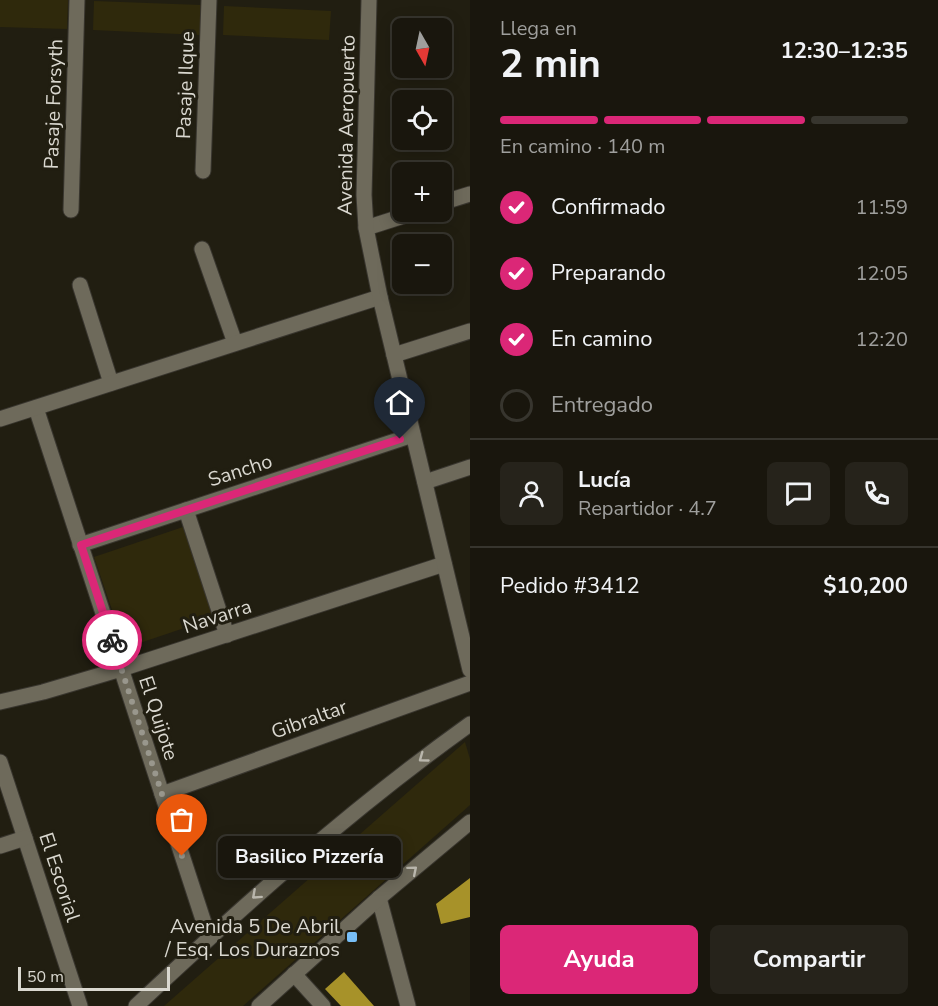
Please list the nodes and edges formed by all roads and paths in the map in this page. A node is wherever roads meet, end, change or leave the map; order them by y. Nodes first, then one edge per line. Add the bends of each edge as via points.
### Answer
1 (77, 0) edge
2 (209, 0) edge
3 (369, 0) edge
4 (203, 171) dead end
5 (470, 194) edge
6 (452, 200) edge
7 (71, 210) dead end
8 (392, 220) edge
9 (366, 228) junction
10 (202, 249) dead end
11 (80, 285) dead end
12 (380, 297) junction
13 (470, 331) edge
14 (235, 343) junction
15 (394, 355) junction
16 (111, 383) junction
17 (36, 408) junction
18 (0, 419) edge
19 (413, 435) junction
20 (470, 467) edge
21 (425, 482) junction
22 (186, 510) junction
23 (81, 545) junction
24 (444, 564) junction
25 (227, 635) junction
26 (121, 669) junction
27 (470, 670) edge
28 (470, 683) edge
29 (0, 702) edge
30 (470, 724) edge
31 (0, 762) edge
32 (162, 794) junction
33 (468, 825) edge
34 (25, 838) junction
35 (0, 846) edge
36 (379, 898) junction
37 (209, 938) junction
38 (294, 974) junction
39 (80, 1006) edge
40 (136, 1006) edge
41 (260, 1006) edge
42 (324, 1006) edge
43 (408, 1006) edge

1 - 7 street, Pasaje Forsyth
2 - 4 street, Pasaje Ilque
3 - 9 street, Avenida Aeropuerto
5 - 6 street
8 - 9 street
9 - 12 street, Avenida Aeropuerto
10 - 14 street
11 - 16 street
12 - 14 street
12 - 15 street, Avenida Aeropuerto
13 - 15 street
14 - 16 street
15 - 19 street, Avenida Aeropuerto
16 - 17 street
17 - 18 street
17 - 23 street, El Quijote
19 - 21 street, Avenida Aeropuerto
19 - 22 street, Sancho
20 - 21 street
21 - 24 street, Avenida Aeropuerto
22 - 23 street, Sancho
22 - 25 street
23 - 26 street, El Quijote
24 - 25 street, Navarra
24 - 27 street, Avenida Aeropuerto
25 - 26 street, Navarra
26 - 29 street, Navarra
26 - 32 street, El Quijote
28 - 32 street, Gibraltar
30 -> 37 street via 360,807
31 - 34 street, El Escorial
32 - 37 street, El Quijote
36 -> 33 street
34 - 35 street
34 - 39 street, El Escorial
36 - 38 street
36 - 43 street
37 - 40 street
38 - 41 street
38 - 42 street

